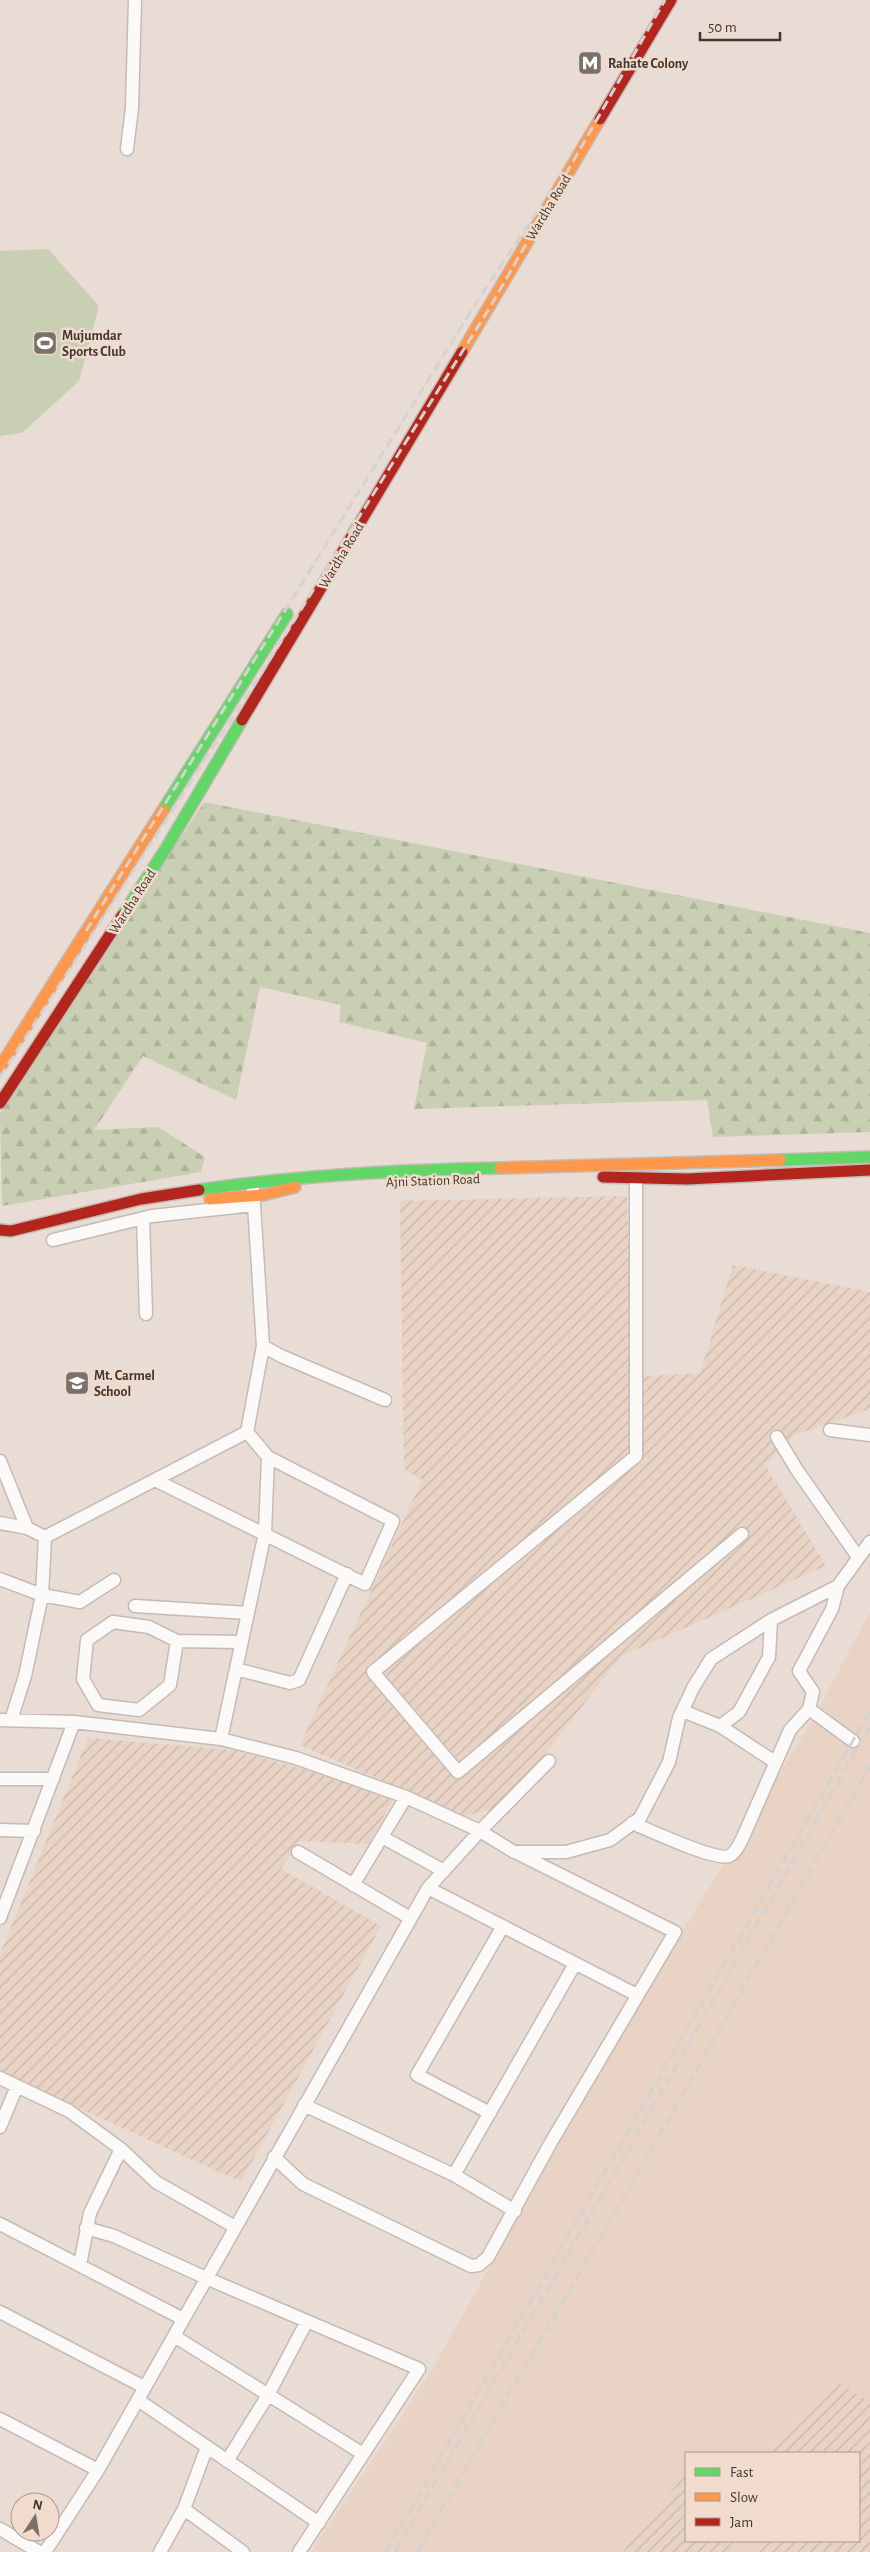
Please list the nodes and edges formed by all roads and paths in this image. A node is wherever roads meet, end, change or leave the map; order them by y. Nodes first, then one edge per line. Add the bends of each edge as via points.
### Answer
1 (135, 0) edge
2 (660, 0) edge
3 (671, 0) edge
4 (127, 149) dead end
5 (455, 341) dead end
6 (294, 603) dead end
7 (0, 1067) edge
8 (0, 1102) edge
9 (870, 1157) edge
10 (743, 1162) junction
11 (627, 1166) junction
12 (870, 1170) edge
13 (743, 1177) junction
14 (632, 1178) junction
15 (252, 1182) junction
16 (253, 1200) junction
17 (143, 1218) junction
18 (3, 1234) edge
19 (53, 1240) dead end
20 (146, 1314) dead end
21 (262, 1346) junction
22 (385, 1400) dead end
23 (830, 1430) dead end
24 (247, 1432) junction
25 (870, 1435) edge
26 (777, 1437) dead end
27 (268, 1457) junction
28 (0, 1461) edge
29 (155, 1480) junction
30 (0, 1522) edge
31 (27, 1528) junction
32 (265, 1533) junction
33 (742, 1534) dead end
34 (45, 1537) junction
35 (870, 1542) edge
36 (858, 1557) junction
37 (347, 1574) junction
38 (0, 1579) edge
39 (114, 1580) dead end
40 (838, 1586) junction
41 (42, 1595) junction
42 (135, 1606) dead end
43 (248, 1613) junction
44 (771, 1620) junction
45 (177, 1641) junction
46 (242, 1642) junction
47 (236, 1669) junction
48 (112, 1707) junction
49 (809, 1709) junction
50 (683, 1711) junction
51 (6, 1720) edge
52 (74, 1722) junction
53 (111, 1726) junction
54 (720, 1726) junction
55 (221, 1739) junction
56 (853, 1741) dead end
57 (549, 1761) dead end
58 (775, 1762) junction
59 (0, 1779) edge
60 (53, 1779) junction
61 (406, 1797) junction
62 (632, 1823) junction
63 (0, 1830) edge
64 (34, 1831) junction
65 (480, 1831) junction
66 (382, 1838) junction
67 (298, 1852) dead end
68 (514, 1852) junction
69 (444, 1871) junction
70 (353, 1885) junction
71 (428, 1888) junction
72 (2, 1910) edge
73 (410, 1918) junction
74 (502, 1926) junction
75 (575, 1964) junction
76 (637, 1996) junction
77 (0, 2078) edge
78 (17, 2086) junction
79 (304, 2104) junction
80 (490, 2113) junction
81 (0, 2127) edge
82 (121, 2149) junction
83 (274, 2157) junction
84 (454, 2175) junction
85 (515, 2211) junction
86 (0, 2224) edge
87 (235, 2227) junction
88 (86, 2228) junction
89 (80, 2265) junction
90 (206, 2278) junction
91 (1, 2316) edge
92 (183, 2319) junction
93 (306, 2321) junction
94 (174, 2336) junction
95 (144, 2388) junction
96 (268, 2395) junction
97 (138, 2400) junction
98 (0, 2419) edge
99 (207, 2447) junction
100 (363, 2454) junction
101 (227, 2460) junction
102 (98, 2470) junction
103 (184, 2509) junction
104 (319, 2523) junction
105 (0, 2529) edge
106 (40, 2552) edge
107 (46, 2552) edge
108 (160, 2552) edge
109 (243, 2552) edge
110 (299, 2552) edge

1 - 4 street via 132,108
2 - 5 main road, Wardha Road
3 - 8 main road, Wardha Road via 165,850
6 - 7 main road, Wardha Road
9 - 10 main road, Ajni Station Road
10 - 11 main road, Ajni Station Road
10 - 13 main road
11 - 14 main road
11 - 15 main road, Ajni Station Road via 390,1170
12 - 13 main road, Ajni Station Road
13 - 14 main road, Ajni Station Road
14 - 16 main road, Ajni Station Road via 298,1186
14 - 33 street via 636,1456 374,1672 458,1772
15 - 16 street
15 - 18 main road, Ajni Station Road via 141,1199
16 - 17 street
16 - 18 main road, Ajni Station Road via 203,1199
16 - 21 street
17 - 19 street
17 - 20 street
21 - 22 street
21 - 24 street
23 - 25 street
24 - 27 street
24 - 29 street
26 - 36 street
27 - 32 street
27 - 37 street via 393,1521 365,1584
28 - 31 street
29 - 32 street
29 - 34 street
30 - 31 street
31 - 34 street
32 - 37 street
32 - 43 street
34 - 41 street
35 - 36 street
36 - 40 street
37 - 47 street via 299,1680 290,1682
38 - 41 street
39 - 41 street via 80,1602
40 - 44 street
40 - 49 street via 832,1609 799,1671 813,1692
41 - 51 street via 25,1676
42 - 43 street
43 - 46 street
44 - 50 street via 711,1659
44 - 54 street via 769,1657 739,1712
45 - 46 street
45 - 48 street via 170,1685 139,1710
45 - 48 street via 150,1627 113,1622 87,1640 83,1678 98,1705
46 - 47 street
47 - 55 street
48 - 53 street
49 - 56 street
49 - 58 street via 790,1730
50 - 54 street
50 - 62 street via 668,1762 640,1818
51 - 52 street
52 - 53 street
52 - 60 street
53 - 55 street
54 - 58 street
55 - 61 street via 296,1758
57 - 65 street
58 - 62 street via 743,1837 735,1852 728,1856 710,1854
59 - 60 street
60 - 64 street
61 - 65 street
61 - 66 street
62 - 68 street via 610,1840 566,1852
63 - 64 street
64 - 72 street
65 - 68 street
65 - 69 street
66 - 69 street
66 - 70 street
67 - 70 street
68 - 76 street via 675,1932
69 - 71 street
70 - 73 street
71 - 73 street
71 - 74 street
73 - 79 street
74 - 75 street
74 - 80 street via 417,2075
75 - 76 street
75 - 80 street
76 - 85 street via 550,2144
77 - 78 street
78 - 81 street
78 - 82 street via 69,2111
79 - 83 street
79 - 84 street
80 - 84 street
82 - 87 street via 156,2182
82 - 88 street
83 - 85 street via 303,2184 472,2266 479,2265 488,2257
83 - 87 street
84 - 85 street
86 - 89 street
87 - 90 street
88 - 89 street
88 - 90 street via 114,2236
89 - 92 street
90 - 92 street
90 - 93 street
91 - 95 street
92 - 94 street
93 - 96 street
93 - 100 street via 419,2368
94 - 95 street
94 - 96 street
95 - 97 street
96 - 100 street
96 - 101 street
97 - 99 street
97 - 102 street
98 - 102 street
99 - 101 street
99 - 103 street
100 - 104 street
101 - 104 street
102 - 107 street
103 - 108 street
103 - 109 street
104 - 110 street
105 - 106 street

